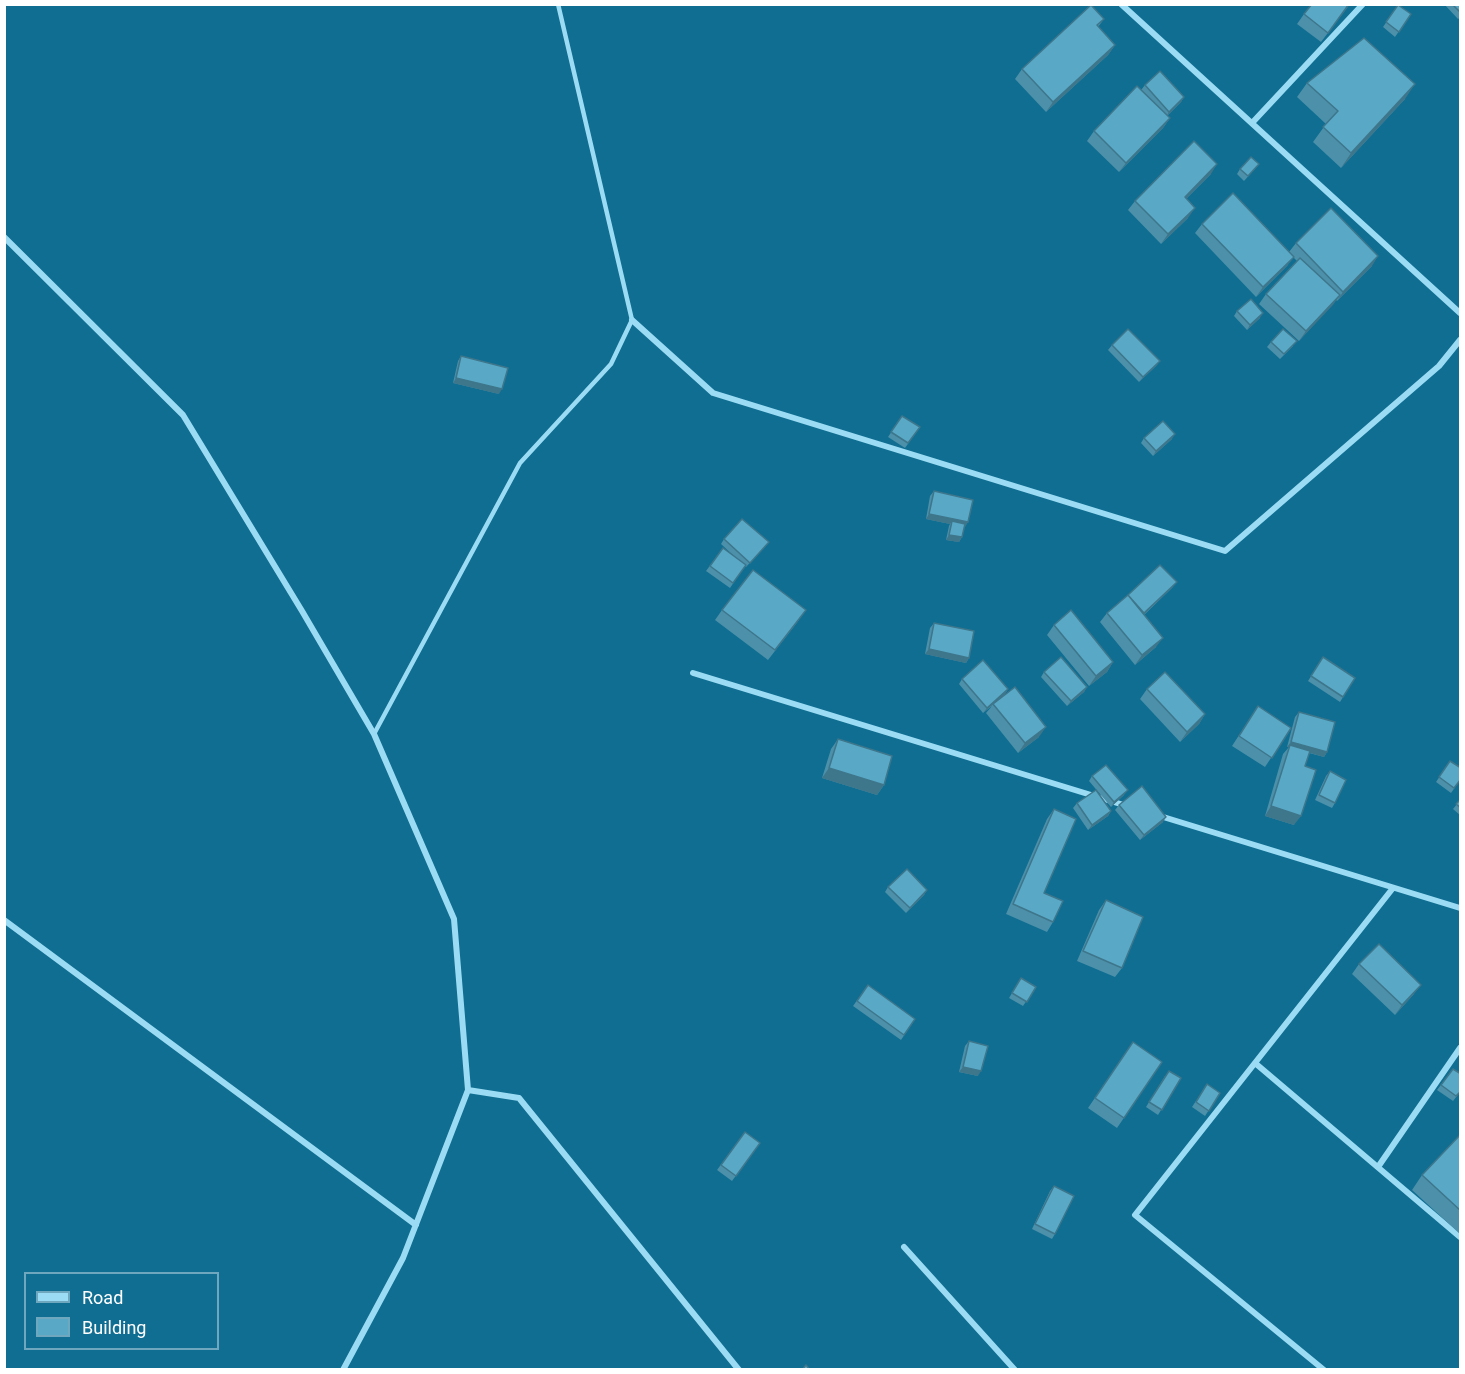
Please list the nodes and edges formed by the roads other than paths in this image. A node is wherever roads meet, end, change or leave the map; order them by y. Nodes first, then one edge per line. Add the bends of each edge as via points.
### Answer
1 (558, 4) edge
2 (1121, 4) edge
3 (1363, 4) edge
4 (1252, 123) junction
5 (4, 237) edge
6 (1461, 313) edge
7 (632, 320) junction
8 (1461, 340) edge
9 (693, 673) dead end
10 (374, 734) junction
11 (1134, 808) edge
12 (1156, 815) edge
13 (1393, 888) junction
14 (1461, 908) edge
15 (4, 920) edge
16 (1461, 1048) edge
17 (1255, 1063) junction
18 (468, 1090) junction
19 (1378, 1167) junction
20 (416, 1225) junction
21 (1461, 1237) edge
22 (904, 1247) dead end
23 (343, 1370) edge
24 (739, 1370) edge
25 (1015, 1370) edge
26 (1324, 1370) edge

1 - 7 lane
2 - 4 street
3 - 4 street
4 - 6 street
5 - 10 street via 183,416
7 - 8 street via 713,393 1225,551 1439,366
7 - 10 lane via 611,364 520,463
9 - 11 street
10 - 18 street via 454,918
12 - 13 street
13 - 14 street
13 - 17 street
15 - 20 street
16 - 19 street
17 - 19 street
17 - 26 street via 1135,1215
18 - 20 street
18 - 24 street via 519,1098
19 - 21 street
20 - 23 street via 403,1258
22 - 25 street

